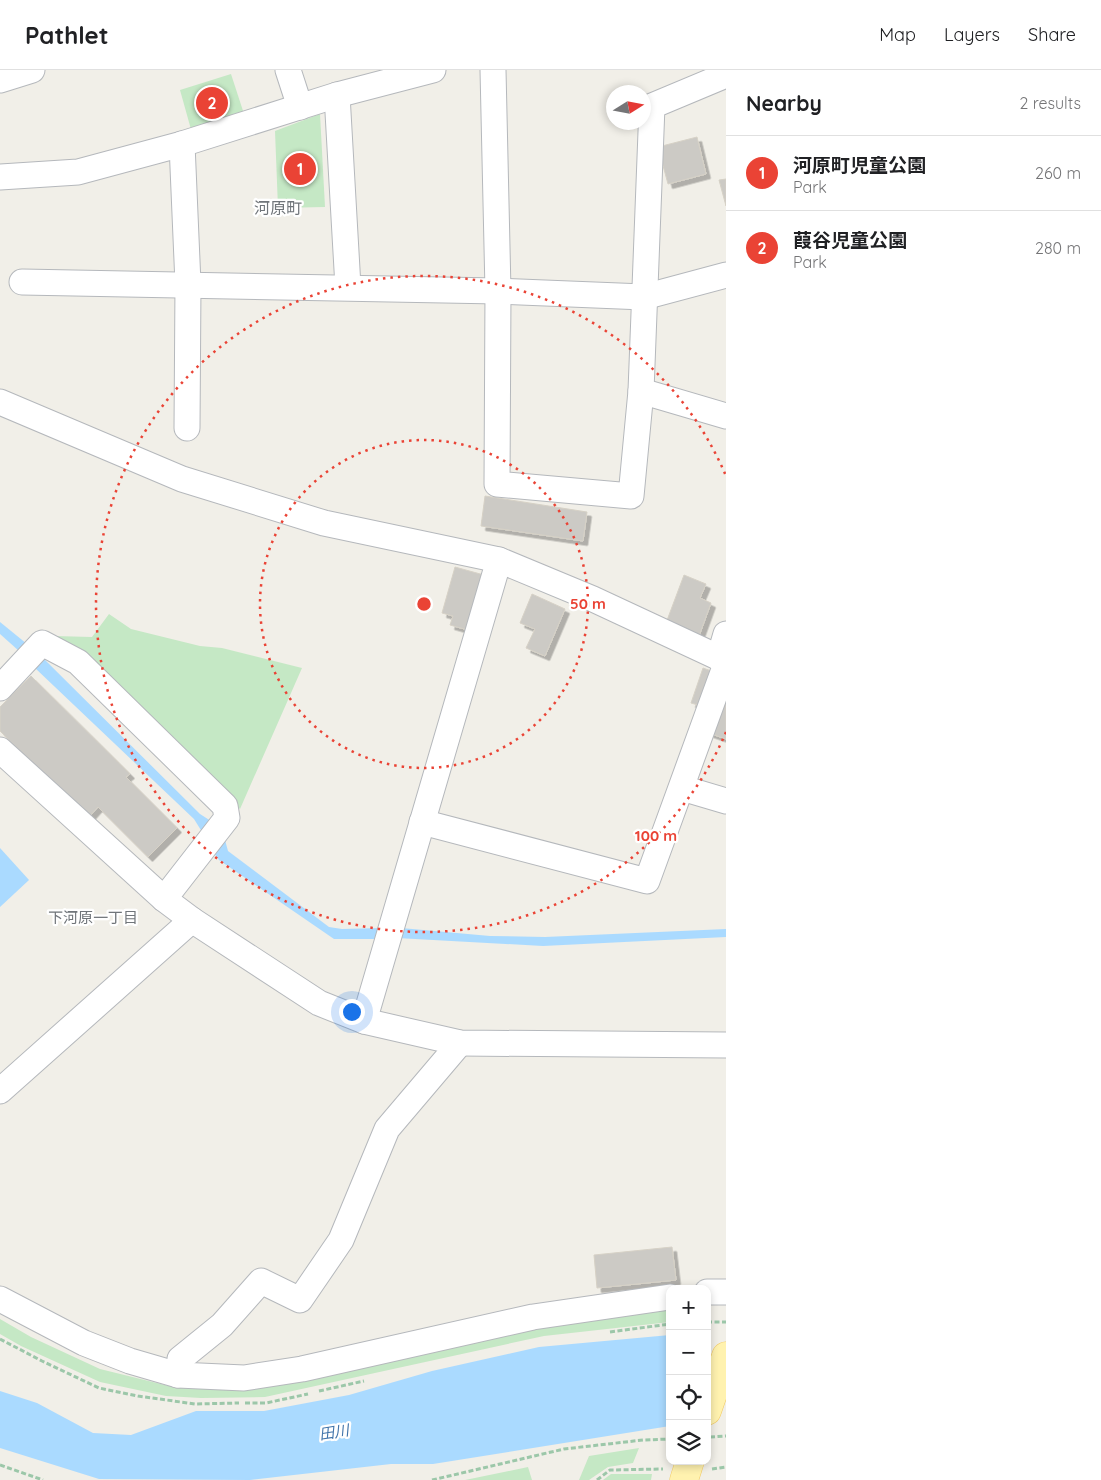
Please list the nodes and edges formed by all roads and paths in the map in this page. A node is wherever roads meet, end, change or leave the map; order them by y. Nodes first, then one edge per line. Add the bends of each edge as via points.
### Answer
1 (32, 70) edge
2 (288, 70) edge
3 (433, 70) edge
4 (493, 70) edge
5 (726, 75) edge
6 (0, 80) edge
7 (337, 95) junction
8 (300, 107) junction
9 (182, 144) junction
10 (0, 177) edge
11 (726, 275) edge
12 (22, 282) dead end
13 (188, 284) junction
14 (348, 287) junction
15 (498, 291) junction
16 (644, 298) junction
17 (641, 390) junction
18 (0, 402) edge
19 (726, 416) edge
20 (187, 428) dead end
21 (499, 560) junction
22 (726, 634) edge
23 (724, 661) edge
24 (0, 688) edge
25 (0, 750) edge
26 (682, 788) junction
27 (726, 801) edge
28 (422, 822) junction
29 (164, 899) junction
30 (192, 920) junction
31 (364, 1021) junction
32 (460, 1043) junction
33 (726, 1045) edge
34 (1, 1088) edge
35 (711, 1292) edge
36 (726, 1292) edge
37 (666, 1298) edge
38 (0, 1299) edge
39 (711, 1322) edge
40 (726, 1322) edge
41 (726, 1356) edge
42 (178, 1375) junction
43 (711, 1399) edge
44 (726, 1436) edge
45 (711, 1437) edge
46 (666, 1439) edge
47 (0, 1465) edge
48 (720, 1468) dead end
49 (726, 1468) edge
50 (687, 1470) edge
51 (43, 1480) edge
52 (432, 1480) edge
53 (597, 1480) edge

1 - 6 street
2 - 8 street
3 - 7 street
4 - 15 street
5 - 16 street via 652,106
7 - 8 street
7 - 14 street
8 - 9 street
9 - 10 street via 78,172
9 - 13 street
11 - 16 street
12 - 13 street
13 - 14 street
13 - 20 street
14 - 15 street
15 - 16 street
15 - 17 street via 497,484 631,496
16 - 17 street
17 - 19 street
18 - 21 street via 182,479 324,523
21 - 23 street via 593,599
21 - 28 street
22 - 23 street
23 - 26 street
24 - 29 street via 42,643 78,662 225,806 227,818
25 - 29 street
26 - 27 street
26 - 28 street via 647,881
28 - 31 street
29 - 30 street
30 - 31 street via 319,1003
30 - 34 street
31 - 32 street
32 - 33 street
32 - 42 street via 387,1129 341,1240 300,1300 261,1281 222,1325 180,1359
35 - 36 street
37 - 42 street via 533,1317 302,1369 244,1378
38 - 42 street via 84,1343
39 - 40 path
41 - 43 main road
44 - 45 path
46 - 52 path via 564,1449
47 - 51 path
48 - 49 path
50 - 53 path via 610,1470

